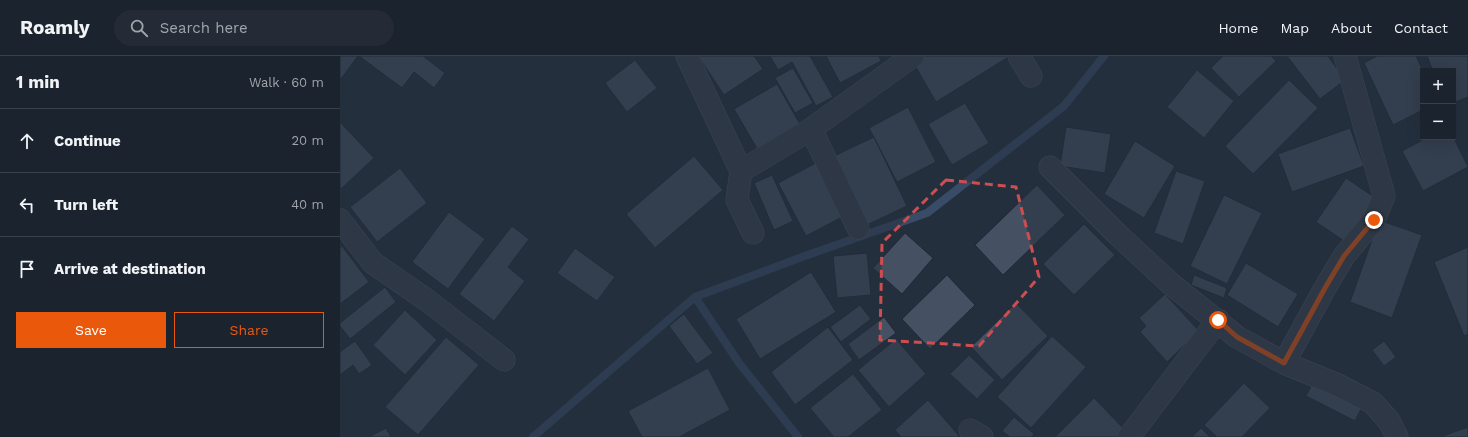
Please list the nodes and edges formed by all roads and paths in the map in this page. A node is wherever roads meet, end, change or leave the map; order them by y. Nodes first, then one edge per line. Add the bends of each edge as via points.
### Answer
1 (687, 56) edge
2 (913, 56) edge
3 (1019, 56) edge
4 (1345, 56) edge
5 (1031, 76) dead end
6 (811, 128) junction
7 (1050, 167) dead end
8 (741, 171) junction
9 (340, 220) edge
10 (858, 228) dead end
11 (753, 233) dead end
12 (1218, 320) junction
13 (504, 360) dead end
14 (1284, 363) junction
15 (1129, 437) edge
16 (1398, 437) edge

1 - 8 street
2 - 6 street
3 - 5 street
4 - 14 street via 1384,196 1374,220 1340,262
6 - 8 street
6 - 10 street
7 - 12 street via 1172,284
8 - 11 street via 737,200
9 - 13 street via 373,263 428,301
12 - 14 street via 1237,337
12 - 15 street
14 - 16 street via 1374,403

